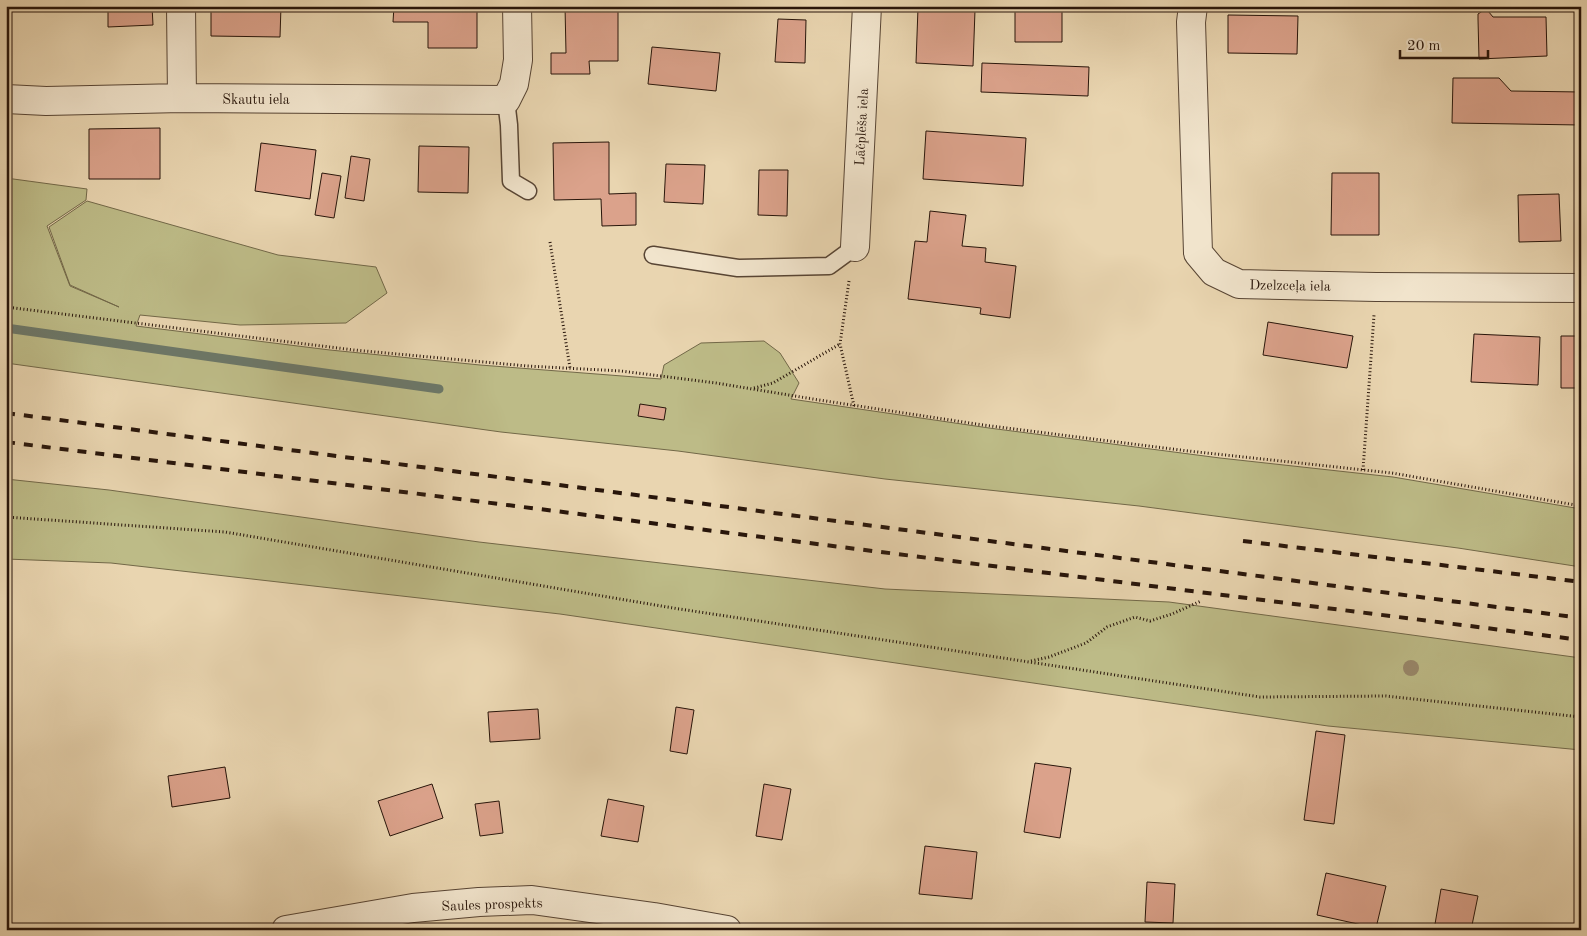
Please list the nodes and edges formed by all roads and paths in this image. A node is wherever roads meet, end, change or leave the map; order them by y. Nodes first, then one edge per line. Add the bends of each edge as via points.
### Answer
1 (181, 6) edge
2 (517, 6) edge
3 (867, 6) edge
4 (1193, 6) edge
5 (182, 98) junction
6 (6, 99) edge
7 (506, 100) junction
8 (528, 191) dead end
9 (550, 242) dead end
10 (855, 247) junction
11 (653, 254) dead end
12 (1376, 287) junction
13 (1581, 288) edge
14 (6, 307) edge
15 (840, 344) junction
16 (570, 368) junction
17 (752, 389) junction
18 (854, 406) junction
19 (1363, 470) junction
20 (1581, 506) edge
21 (6, 517) edge
22 (1201, 601) dead end
23 (1028, 661) junction
24 (1581, 717) edge
25 (286, 930) edge
26 (727, 930) edge

1 - 5 street
2 - 7 street via 518,60 514,84
3 - 10 street, Lāčplēša iela
4 - 12 street, Dzelzceļa iela via 1198,253 1214,272 1239,284
5 - 6 street, Skautu iela
5 - 7 street, Skautu iela
7 - 8 lane via 511,181
9 - 16 path
10 - 11 lane via 829,266 738,268
10 - 15 path
12 - 13 street, Dzelzceļa iela
12 - 19 path
14 - 16 path via 354,350
15 - 17 path via 773,383
15 - 18 path
16 - 17 path via 621,371
17 - 18 path
18 - 19 path via 1188,451
19 - 20 path via 1392,472
21 - 23 path via 226,532 673,608
22 - 23 path via 1150,621 1135,617 1107,627 1086,643
23 - 24 path via 1260,697 1386,696
25 - 26 street, Saules prospekts via 413,908 532,900

